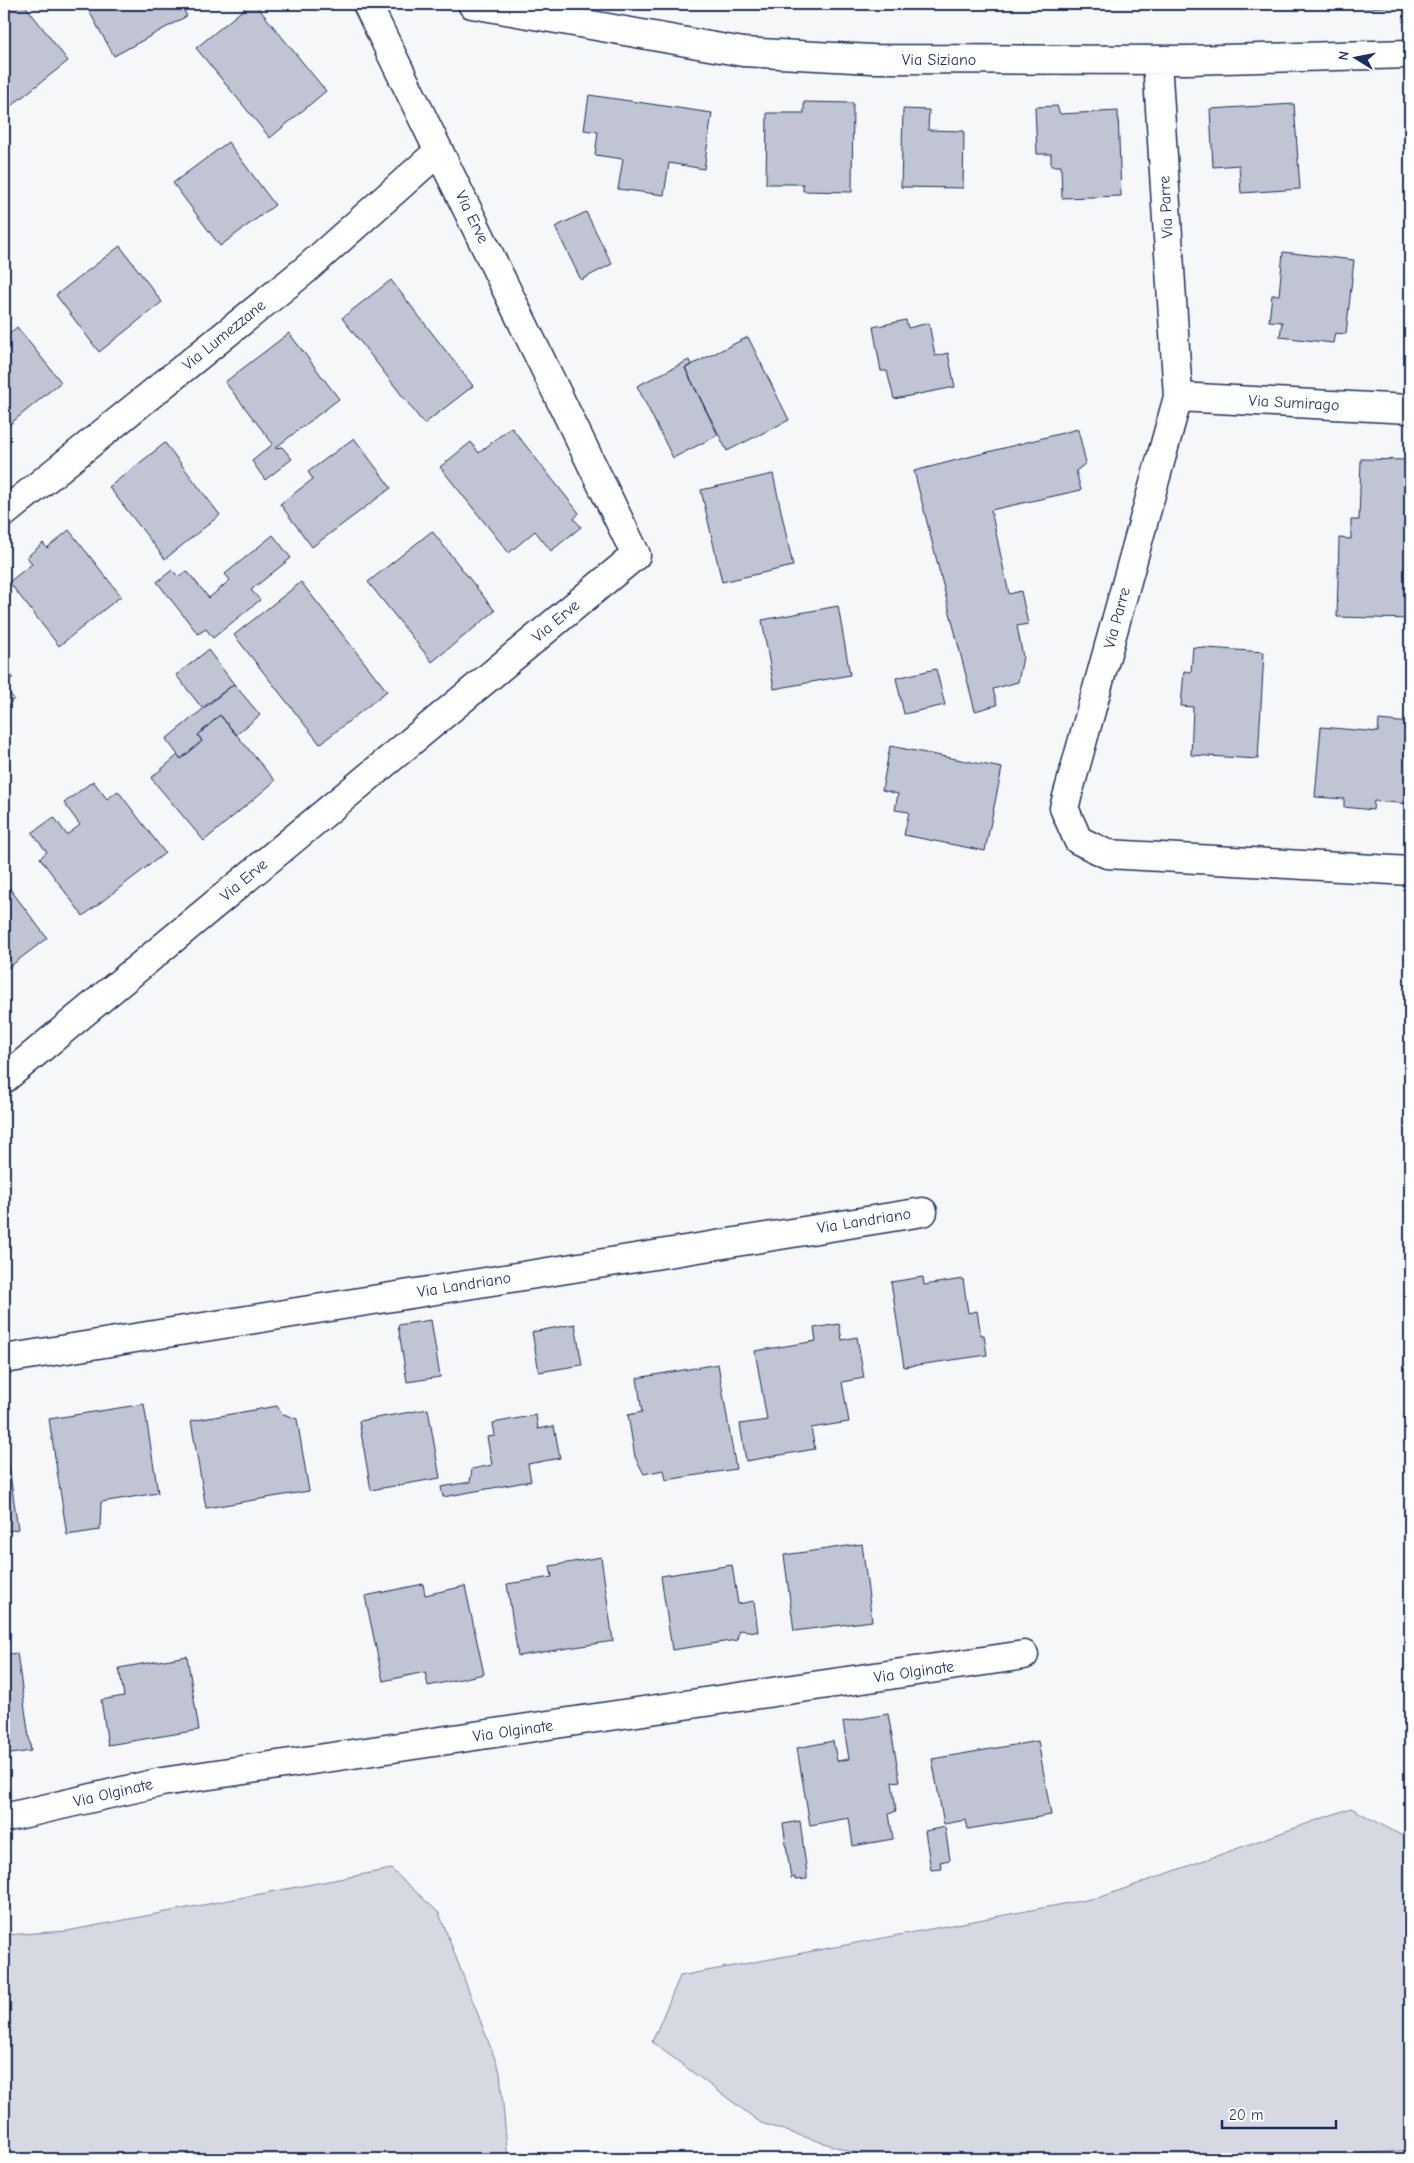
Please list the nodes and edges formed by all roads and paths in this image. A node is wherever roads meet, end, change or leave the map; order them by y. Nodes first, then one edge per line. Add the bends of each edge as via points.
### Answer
1 (367, 4) edge
2 (472, 4) edge
3 (1410, 54) edge
4 (1157, 60) junction
5 (439, 151) junction
6 (1178, 397) junction
7 (1410, 409) edge
8 (4, 513) edge
9 (1410, 872) edge
10 (4, 1079) edge
11 (924, 1212) dead end
12 (4, 1359) edge
13 (1024, 1656) dead end
14 (4, 1818) edge

1 - 5 street, Via Erve
2 - 4 street, Via Siziano via 743,52 872,59
3 - 4 street, Via Siziano
4 - 6 street, Via Parre
5 - 8 street, Via Lumezzane via 304,271
5 - 10 street, Via Erve via 636,555
6 - 7 street, Via Sumirago
6 - 9 street, Via Parre via 1064,808 1078,840 1107,854
11 - 12 street, Via Landriano
13 - 14 street, Via Olginate via 162,1782

